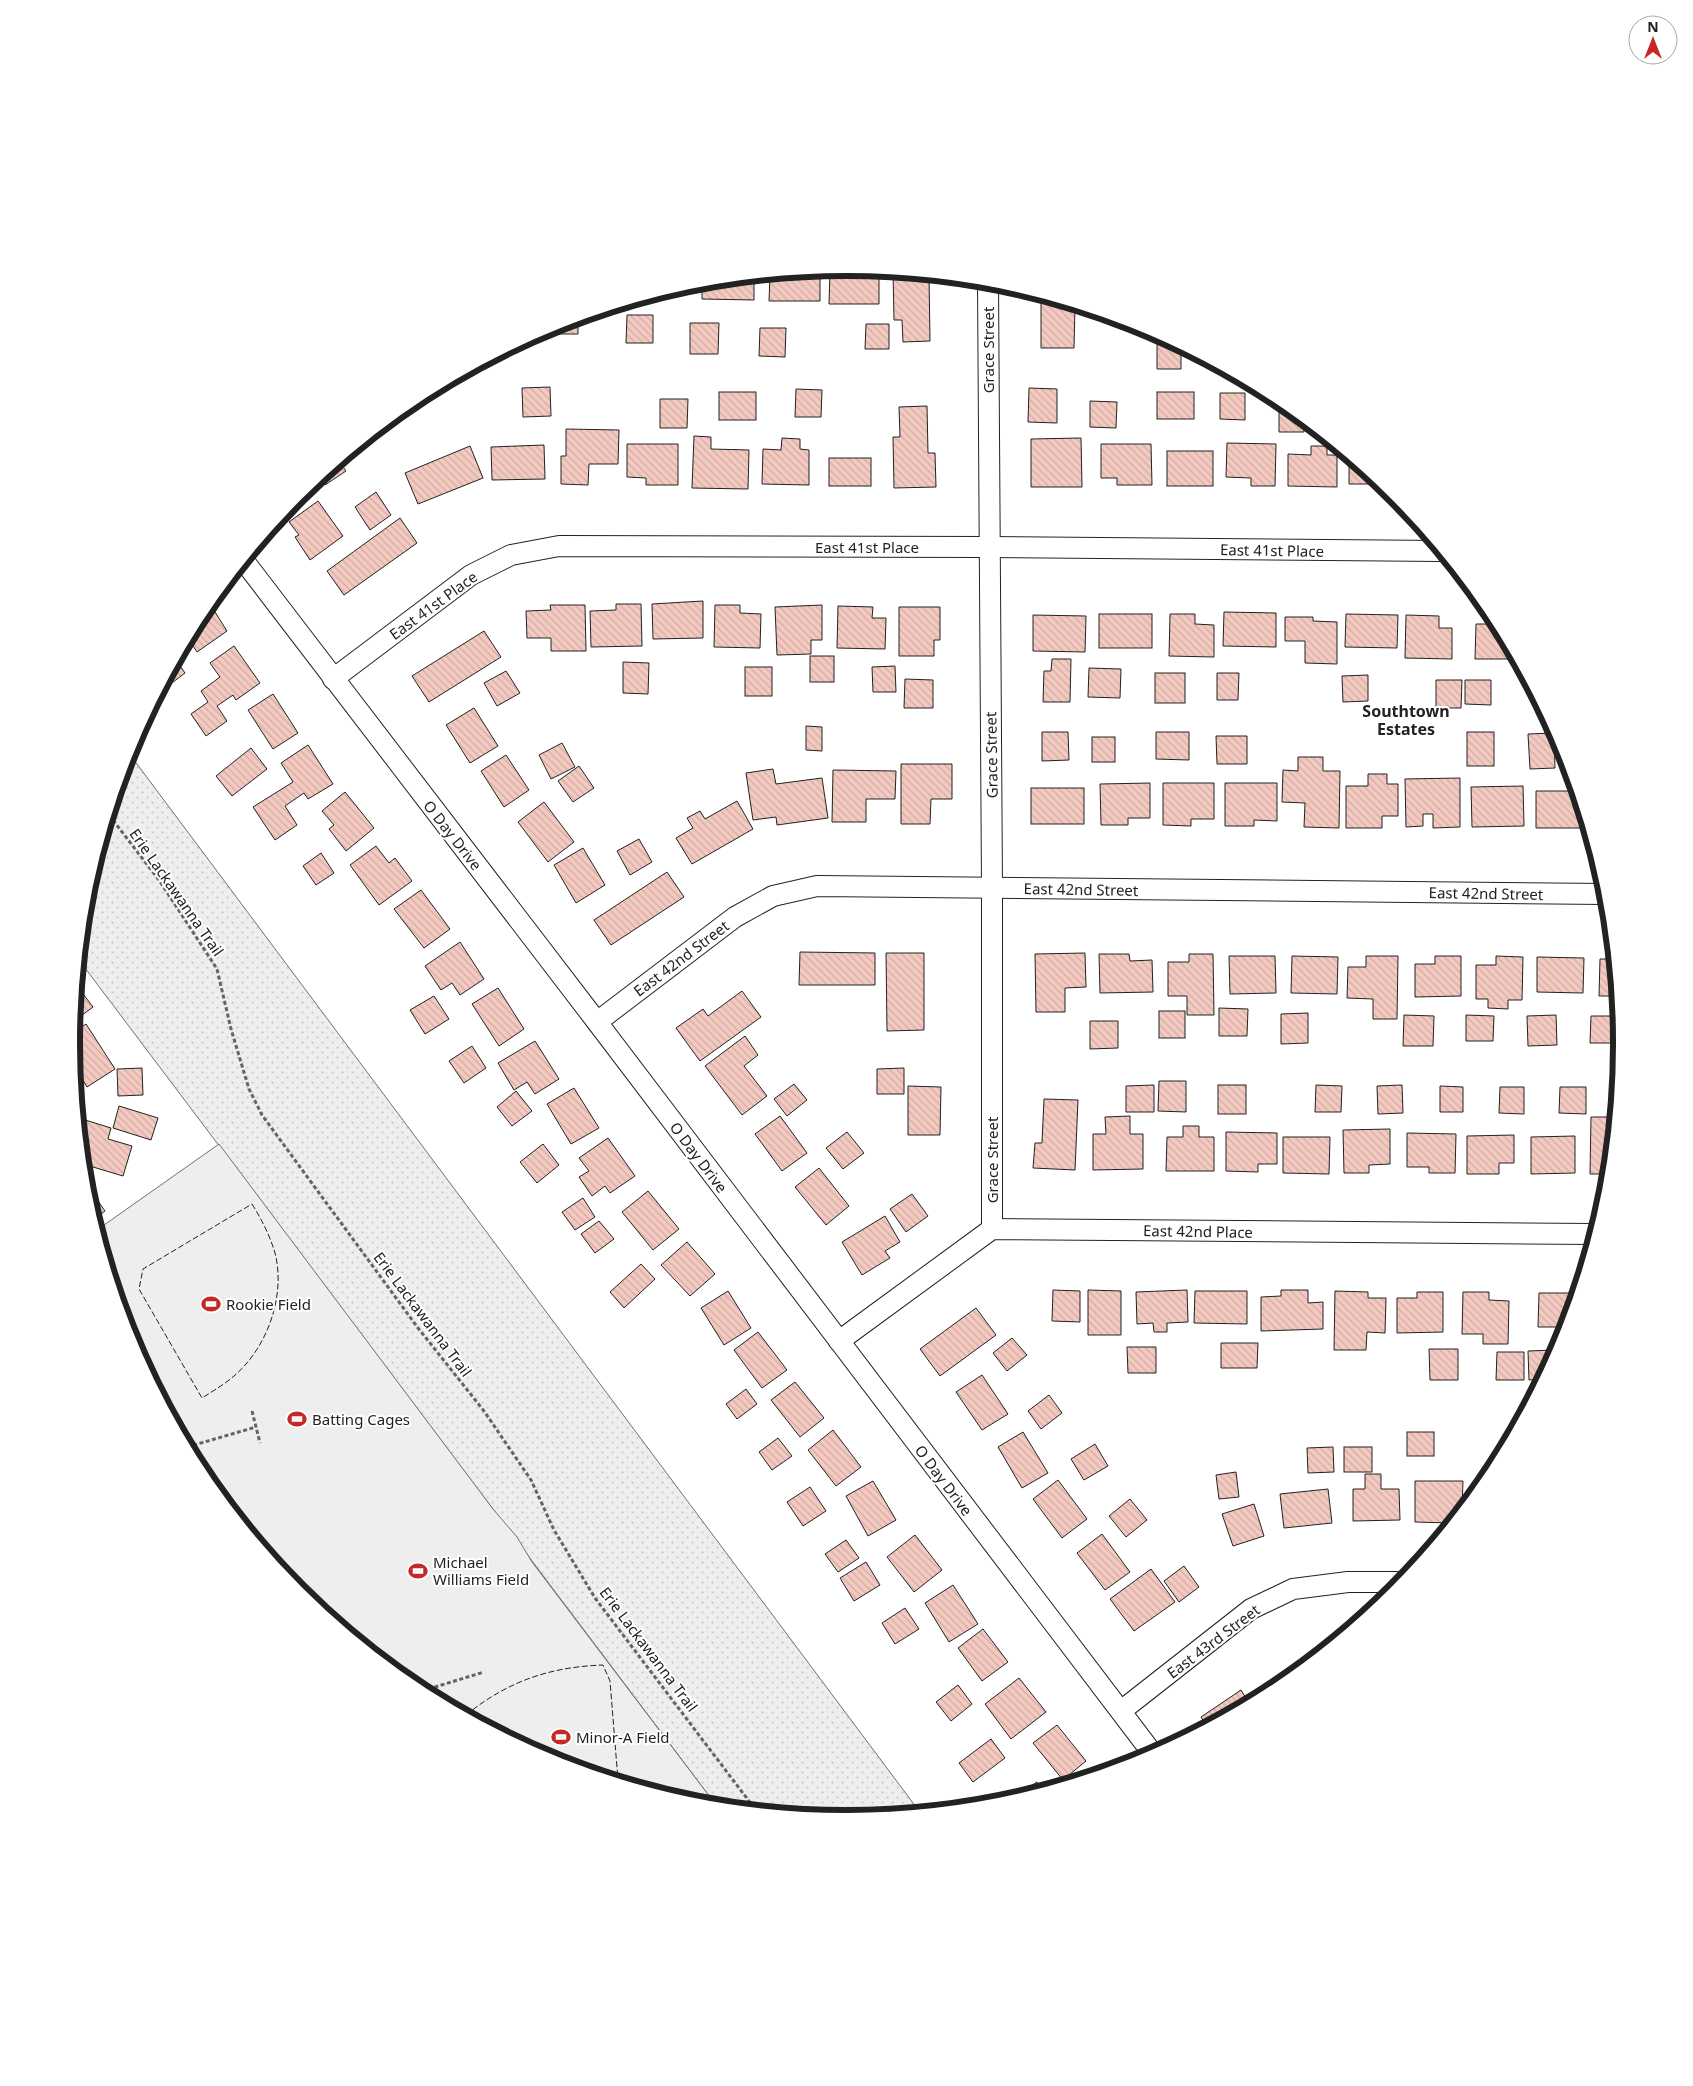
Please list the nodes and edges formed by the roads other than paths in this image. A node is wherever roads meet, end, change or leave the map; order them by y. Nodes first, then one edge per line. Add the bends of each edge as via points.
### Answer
1 (988, 290) edge
2 (989, 547) junction
3 (1434, 551) edge
4 (247, 565) edge
5 (333, 679) junction
6 (992, 888) junction
7 (1598, 894) edge
8 (597, 1022) junction
9 (992, 1229) junction
10 (1589, 1234) edge
11 (839, 1342) junction
12 (1391, 1582) edge
13 (1121, 1711) junction
14 (1149, 1747) edge

1 - 2 street, Grace Street
2 - 3 street, East 41st Place
2 - 5 street, East 41st Place via 558,546 511,555 471,575
2 - 6 street, Grace Street
4 - 5 street, O Day Drive
5 - 8 street, O Day Drive
6 - 7 street, East 42nd Street
6 - 8 street, East 42nd Street via 817,886 773,896 735,917
6 - 9 street, Grace Street
8 - 11 street, O Day Drive
9 - 10 street, East 42nd Place
9 - 11 street
11 - 13 street, O Day Drive
12 - 13 street, East 43rd Street via 1348,1582 1293,1589 1251,1609
13 - 14 street, O Day Drive

